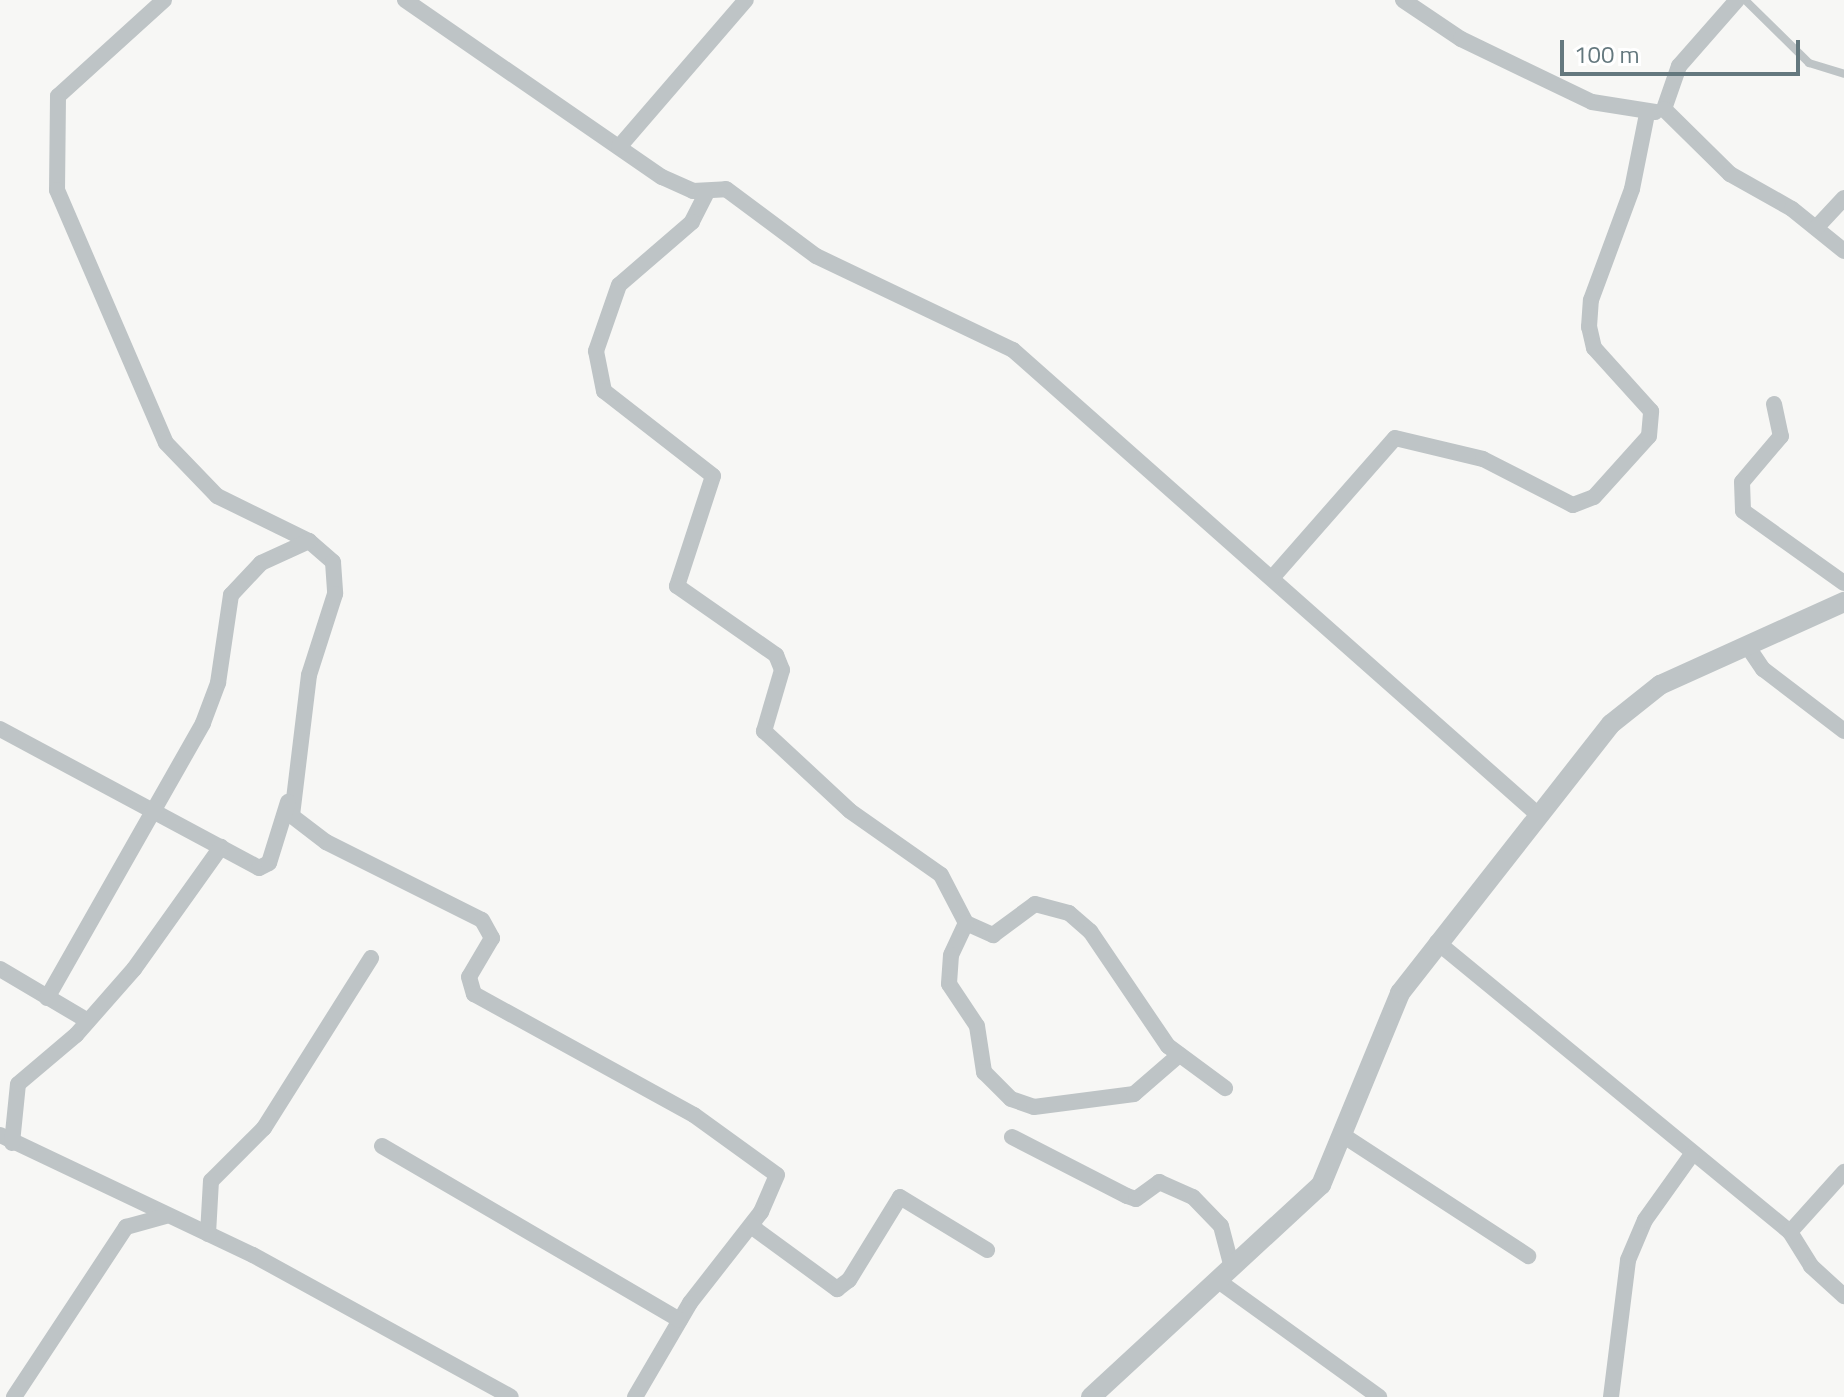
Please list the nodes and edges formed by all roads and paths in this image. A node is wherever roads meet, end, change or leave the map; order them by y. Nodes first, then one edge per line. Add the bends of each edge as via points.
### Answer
1 (164, 0) edge
2 (405, 0) edge
3 (746, 0) edge
4 (1403, 0) edge
5 (1737, 0) edge
6 (1745, 0) edge
7 (1844, 74) edge
8 (1656, 112) junction
9 (619, 147) junction
10 (707, 192) junction
11 (1844, 198) edge
12 (1816, 228) junction
13 (1844, 251) edge
14 (1774, 404) dead end
15 (309, 541) junction
16 (1272, 578) junction
17 (1844, 583) edge
18 (1844, 602) edge
19 (1748, 647) junction
20 (0, 729) edge
21 (1844, 731) edge
22 (288, 802) junction
23 (157, 810) junction
24 (1535, 812) junction
25 (221, 847) junction
26 (966, 923) junction
27 (1437, 942) junction
28 (371, 958) dead end
29 (0, 969) edge
30 (47, 998) junction
31 (88, 1021) junction
32 (1179, 1055) junction
33 (1225, 1088) dead end
34 (1344, 1136) junction
35 (1012, 1137) dead end
36 (6, 1139) edge
37 (382, 1146) dead end
38 (1692, 1154) junction
39 (1844, 1172) edge
40 (166, 1216) junction
41 (751, 1226) junction
42 (1790, 1232) junction
43 (208, 1234) junction
44 (987, 1250) dead end
45 (1528, 1256) dead end
46 (1224, 1274) junction
47 (1844, 1296) edge
48 (680, 1320) junction
49 (14, 1397) edge
50 (511, 1397) edge
51 (635, 1397) edge
52 (1091, 1397) edge
53 (1379, 1397) edge
54 (1611, 1397) edge

1 - 15 street via 58,96 57,190 166,443 217,496
2 - 9 street
3 - 9 street
4 - 8 street via 1525,72 1592,102
5 - 8 street via 1679,66
6 - 7 lane via 1809,63
8 - 12 street via 1730,174
8 - 16 street via 1591,300 1589,327 1594,348 1651,411 1649,436 1594,497 1573,505 1483,459 1395,438
9 - 10 street via 683,188
10 - 16 street via 726,189 816,256 999,340
10 - 26 street via 692,222 613,295 596,351 599,385 713,476 676,579 781,662 764,731 850,811 941,875
11 - 12 street
12 - 13 street
14 - 17 street via 1781,436 1742,482 1743,511
15 - 22 street via 333,562 335,594 311,665
15 - 23 street via 261,563 231,595 218,683
16 - 24 street
18 - 19 street
19 - 21 street via 1763,669
19 - 24 street via 1660,685 1627,708
20 - 23 street
22 - 25 street via 264,868
22 - 41 street via 308,832 482,920 492,938 469,977 474,994 767,1162 777,1182
23 - 25 street
23 - 30 street
24 - 27 street
25 - 31 street via 158,940
26 - 32 street via 993,935 1035,904 1069,913 1090,931 1133,1002
26 - 32 street via 951,955 949,984 977,1026 984,1072 1011,1099 1034,1107 1134,1094
27 - 34 street via 1384,1024
27 - 38 street
28 - 43 street via 264,1128 211,1181
29 - 30 street
30 - 31 street
31 - 36 street via 18,1084
32 - 33 street
34 - 45 street
34 - 46 street via 1321,1185
35 - 46 street via 1136,1199 1159,1182 1193,1197 1221,1226
36 - 40 street
37 - 48 street
38 - 42 street
38 - 54 street via 1645,1220 1628,1260
39 - 42 street
40 - 43 street
40 - 49 street via 126,1227
41 - 44 street via 837,1289 849,1280 900,1197
41 - 48 street
42 - 47 street via 1811,1266
43 - 50 street
46 - 52 street
46 - 53 street
48 - 51 street

